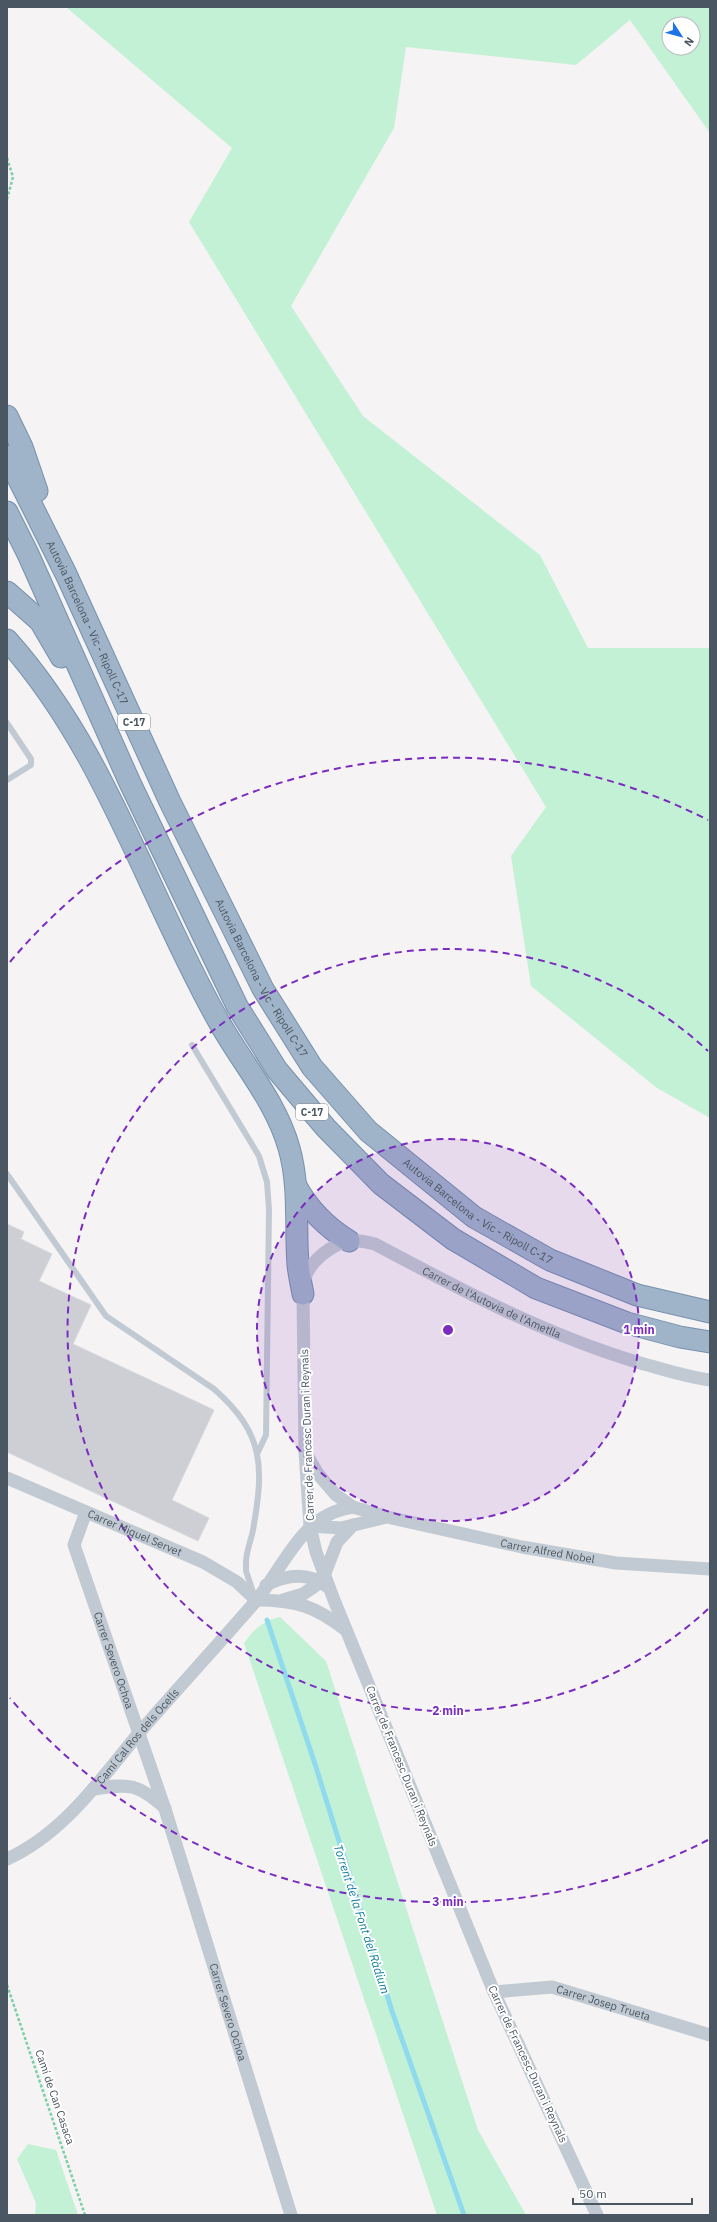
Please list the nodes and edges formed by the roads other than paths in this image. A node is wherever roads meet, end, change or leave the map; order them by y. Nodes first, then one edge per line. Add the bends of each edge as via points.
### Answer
1 (7, 416) edge
2 (7, 456) edge
3 (7, 512) edge
4 (66, 574) junction
5 (7, 592) edge
6 (7, 640) edge
7 (92, 698) junction
8 (7, 724) edge
9 (7, 780) edge
10 (192, 1045) dead end
11 (7, 1174) edge
12 (296, 1185) junction
13 (349, 1241) junction
14 (303, 1294) junction
15 (710, 1312) edge
16 (710, 1342) edge
17 (710, 1380) edge
18 (258, 1452) junction
19 (305, 1452) junction
20 (7, 1478) edge
21 (353, 1507) junction
22 (86, 1512) junction
23 (387, 1517) junction
24 (353, 1525) junction
25 (310, 1526) junction
26 (710, 1569) edge
27 (324, 1582) junction
28 (266, 1585) junction
29 (256, 1600) junction
30 (283, 1600) junction
31 (347, 1631) junction
32 (140, 1733) junction
33 (94, 1789) junction
34 (165, 1809) junction
35 (7, 1859) edge
36 (494, 1992) junction
37 (710, 2035) edge
38 (291, 2215) edge
39 (597, 2215) edge

1 - 4 highway via 22,447
2 - 4 highway, Autovia Barcelona - Vic - Ripoll C-17 / C-17
3 - 7 highway, C-17
4 - 15 highway, Autovia Barcelona - Vic - Ripoll C-17 / C-17 via 170,802 263,989 312,1067 368,1132 474,1217 550,1260 630,1292
5 - 7 highway via 40,621 68,672
6 - 12 highway via 50,694 73,729 218,1021 271,1104 289,1148
7 - 16 highway, C-17 via 237,1006 277,1070 326,1128 381,1184 447,1234 536,1288 627,1323
8 - 9 lane via 31,759 31,765
10 - 18 lane via 259,1156 267,1182 269,1210 266,1435
11 - 18 lane via 106,1316 214,1389 229,1402 254,1439
12 - 13 highway via 303,1200 321,1221
12 - 14 highway via 298,1265
13 - 14 street via 337,1245 317,1260 304,1278
13 - 17 street, Carrer de l'Autovia de l'Ametlla via 375,1244 516,1317 596,1350 691,1378
14 - 19 street, Carrer de Francesc Duran i Reynals
18 - 29 lane via 259,1487 246,1563 246,1571
19 - 21 street, Carrer Alfred Nobel via 327,1486
19 - 25 street, Carrer de Francesc Duran i Reynals
20 - 22 street, Carrer Miquel Servet
21 - 23 street, Carrer Alfred Nobel
21 - 25 street, Carrer Alfred Nobel via 333,1511
22 - 29 street, Carrer Miquel Servet via 221,1571
22 - 32 street, Carrer Severo Ochoa via 74,1545
23 - 24 street, Carrer Alfred Nobel
23 - 26 street, Carrer Alfred Nobel via 522,1547 616,1563
24 - 25 street, Carrer Alfred Nobel via 333,1528
24 - 27 street via 337,1542
25 - 27 street, Carrer de Francesc Duran i Reynals
25 - 28 street, Camí Cal Ros dels Ocells
27 - 28 street via 301,1576 277,1580
27 - 30 street via 303,1594
27 - 31 street, Carrer de Francesc Duran i Reynals
28 - 29 street, Camí Cal Ros dels Ocells
29 - 30 street
29 - 32 street, Camí Cal Ros dels Ocells
30 - 31 street via 314,1609
31 - 36 street, Carrer de Francesc Duran i Reynals
32 - 33 street, Camí Cal Ros dels Ocells
32 - 34 street, Carrer Severo Ochoa
33 - 34 street, Carrer Severo Ochoa via 126,1786 138,1788 148,1793
33 - 35 street, Camí Cal Ros dels Ocells via 51,1830
34 - 38 street, Carrer Severo Ochoa
36 - 37 street, Carrer Josep Trueta via 552,1988
36 - 39 street, Carrer de Francesc Duran i Reynals

